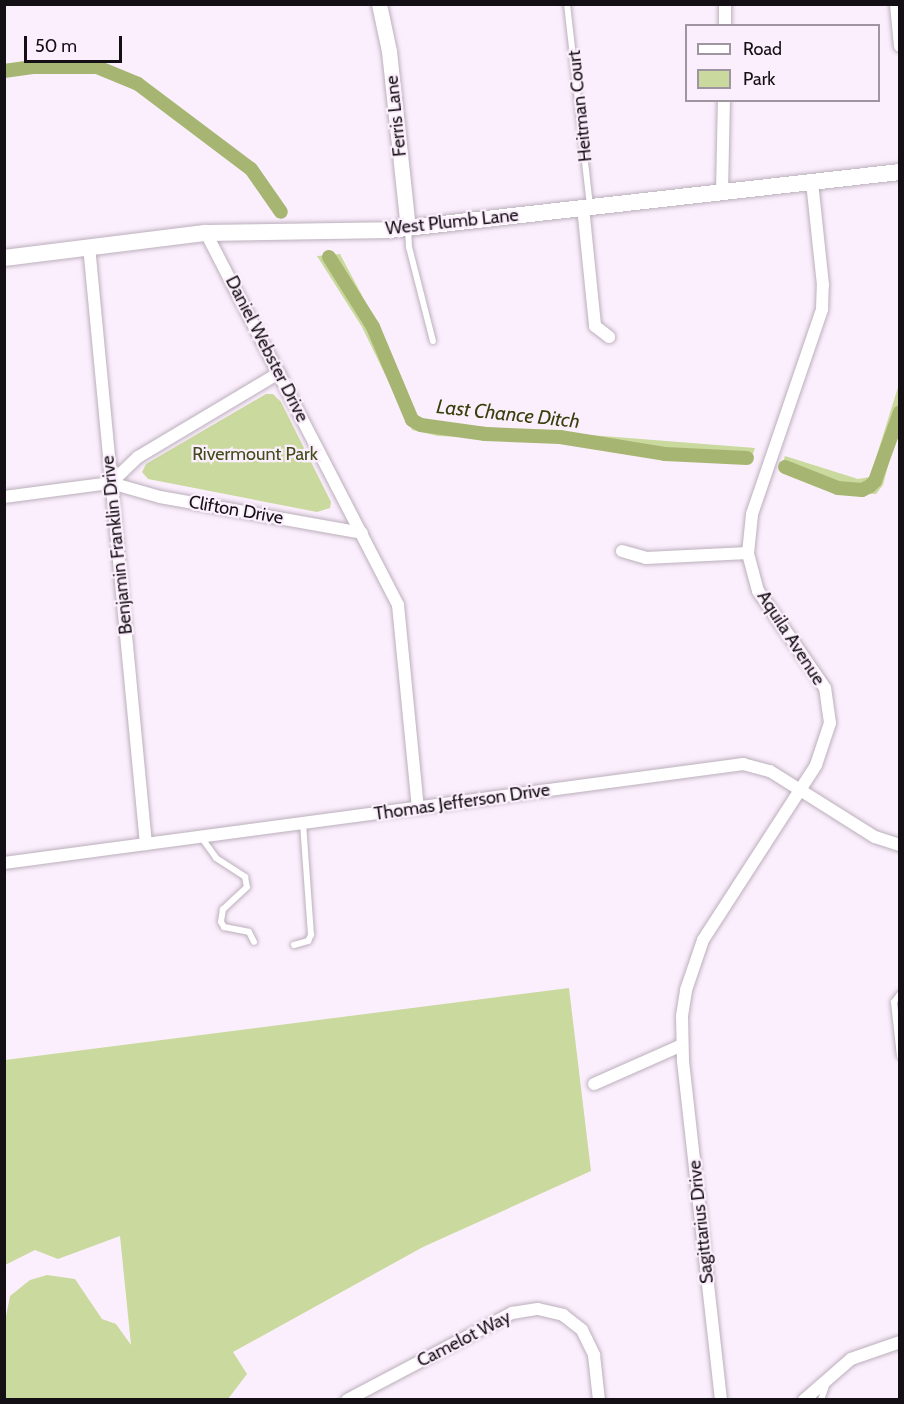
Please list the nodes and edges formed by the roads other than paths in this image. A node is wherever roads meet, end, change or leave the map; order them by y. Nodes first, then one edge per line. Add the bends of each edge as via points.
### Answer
1 (379, 4) edge
2 (567, 4) edge
3 (725, 4) edge
4 (896, 4) edge
5 (724, 24) edge
6 (900, 46) edge
7 (724, 102) edge
8 (900, 172) edge
9 (812, 182) junction
10 (722, 192) junction
11 (586, 207) junction
12 (408, 228) junction
13 (206, 233) junction
14 (88, 246) junction
15 (4, 258) edge
16 (609, 337) dead end
17 (433, 341) dead end
18 (279, 373) junction
19 (111, 483) junction
20 (4, 497) edge
21 (362, 532) junction
22 (622, 551) dead end
23 (748, 552) junction
24 (800, 790) junction
25 (418, 808) junction
26 (303, 823) junction
27 (201, 837) junction
28 (146, 844) junction
29 (900, 845) edge
30 (4, 863) edge
31 (254, 942) dead end
32 (294, 945) dead end
33 (900, 994) edge
34 (682, 1045) junction
35 (900, 1056) edge
36 (594, 1084) dead end
37 (900, 1342) edge
38 (829, 1377) junction
39 (347, 1400) edge
40 (599, 1400) edge
41 (721, 1400) edge
42 (804, 1400) edge
43 (821, 1400) edge

1 - 12 street, Ferris Lane via 389,51
2 - 11 lane, Heitman Court
3 - 5 street
4 - 6 street
7 - 10 street
8 - 9 main road, West Plumb Lane
9 - 10 main road, West Plumb Lane
9 - 23 street, Aquila Avenue via 824,285 822,309 752,514
10 - 11 main road, West Plumb Lane
11 - 12 main road, West Plumb Lane
11 - 16 street via 595,327
12 - 13 main road, West Plumb Lane
12 - 17 lane via 409,247
13 - 14 main road, West Plumb Lane
13 - 18 street, Daniel Webster Drive
14 - 15 main road, West Plumb Lane
14 - 19 street, Benjamin Franklin Drive
18 - 19 street via 138,457
18 - 21 street, Daniel Webster Drive
19 - 20 street
19 - 21 street, Clifton Drive via 160,497
19 - 28 street, Benjamin Franklin Drive
21 - 25 street, Daniel Webster Drive via 398,605
22 - 23 street via 646,558
23 - 24 street, Aquila Avenue via 758,591 817,672 829,706 826,741
24 - 25 street, Thomas Jefferson Drive via 770,771 743,764
24 - 29 street, Thomas Jefferson Drive via 875,837
24 - 34 street, Aquila Avenue via 704,940 686,990
25 - 26 street, Thomas Jefferson Drive
26 - 27 street, Thomas Jefferson Drive
26 - 32 lane via 311,935 308,942
27 - 28 street, Thomas Jefferson Drive
27 - 31 lane via 216,858 245,877 247,887 223,909 221,922 224,927 249,932
28 - 30 street, Thomas Jefferson Drive
33 - 35 lane via 894,1002
34 - 36 street
34 - 41 street, Sagittarius Drive
37 - 38 street via 870,1349
38 - 42 street
38 - 43 lane
39 - 40 street, Camelot Way via 512,1314 538,1309 563,1315 582,1330 594,1355

